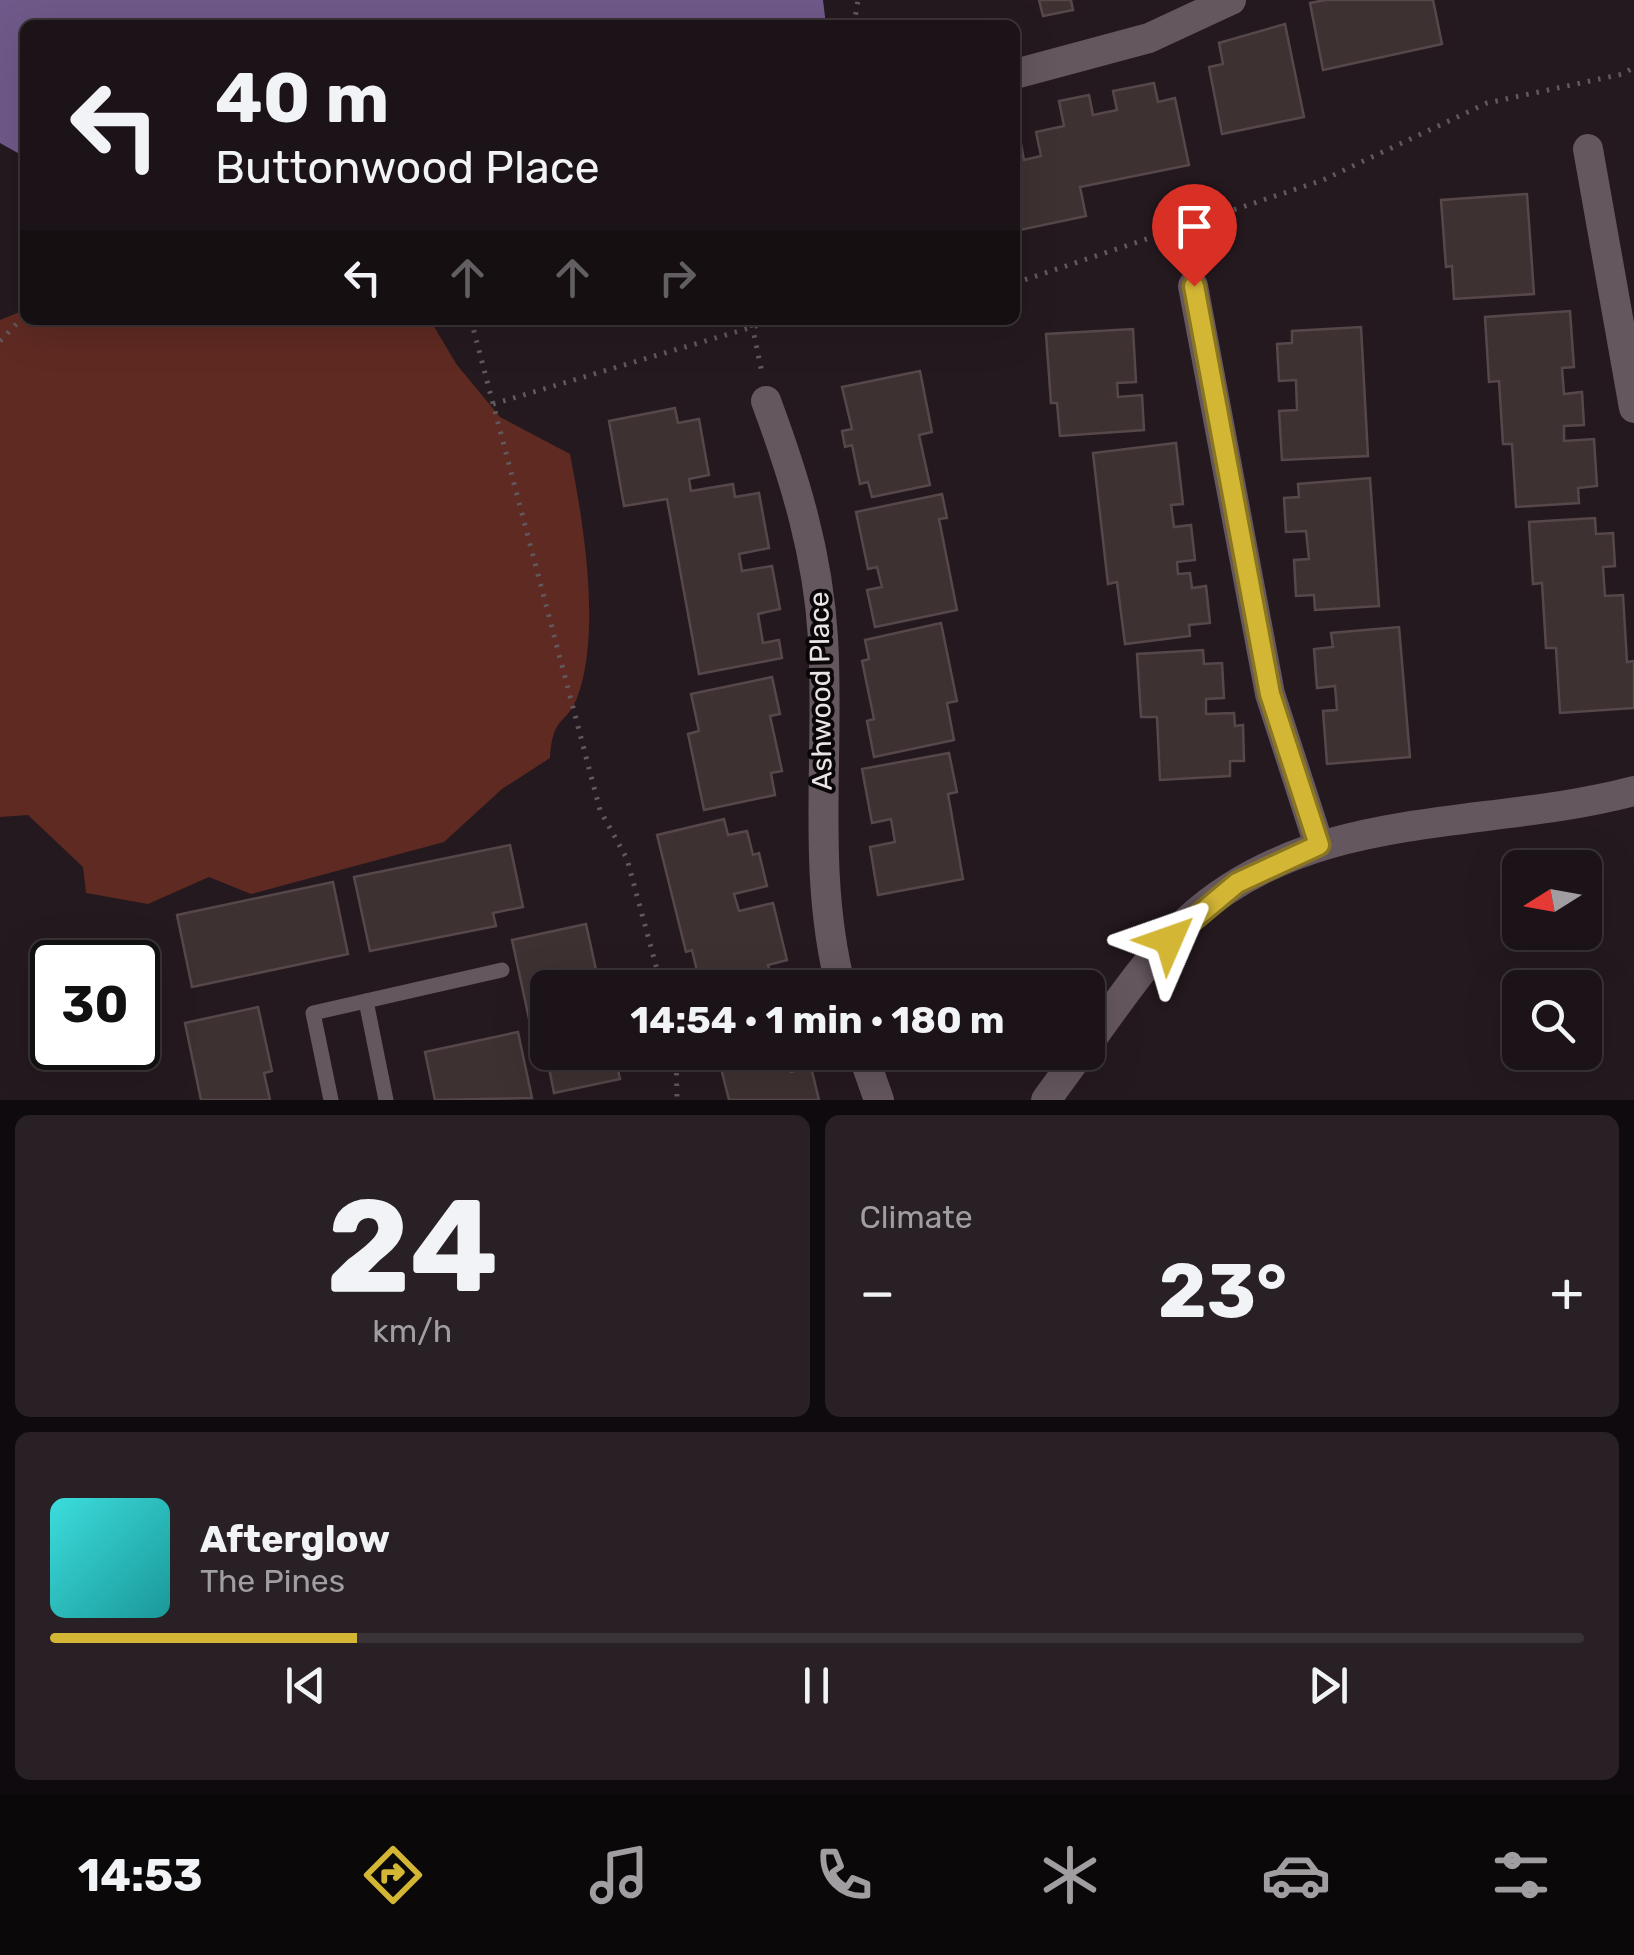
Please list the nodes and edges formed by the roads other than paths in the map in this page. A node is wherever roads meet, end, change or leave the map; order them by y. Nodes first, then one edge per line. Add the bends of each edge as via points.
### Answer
1 (1231, 0) edge
2 (1020, 73) edge
3 (1588, 149) dead end
4 (1194, 286) dead end
5 (766, 401) road end
6 (1634, 408) edge
7 (1634, 790) edge
8 (1319, 845) junction
9 (502, 970) dead end
10 (837, 970) edge
11 (366, 1001) junction
12 (1105, 1021) edge
13 (868, 1070) edge
14 (1068, 1070) edge
15 (331, 1100) edge
16 (386, 1100) edge
17 (879, 1100) edge
18 (1046, 1100) edge

1 - 2 street via 1149,38
3 - 6 street
4 - 8 street via 1270,694
5 - 10 street, Ashwood Place via 806,519 818,580 822,851
7 - 8 street
8 - 12 street via 1264,868 1190,919
9 - 11 lane
11 - 15 lane via 312,1013
11 - 16 lane
13 - 17 street
14 - 18 street

